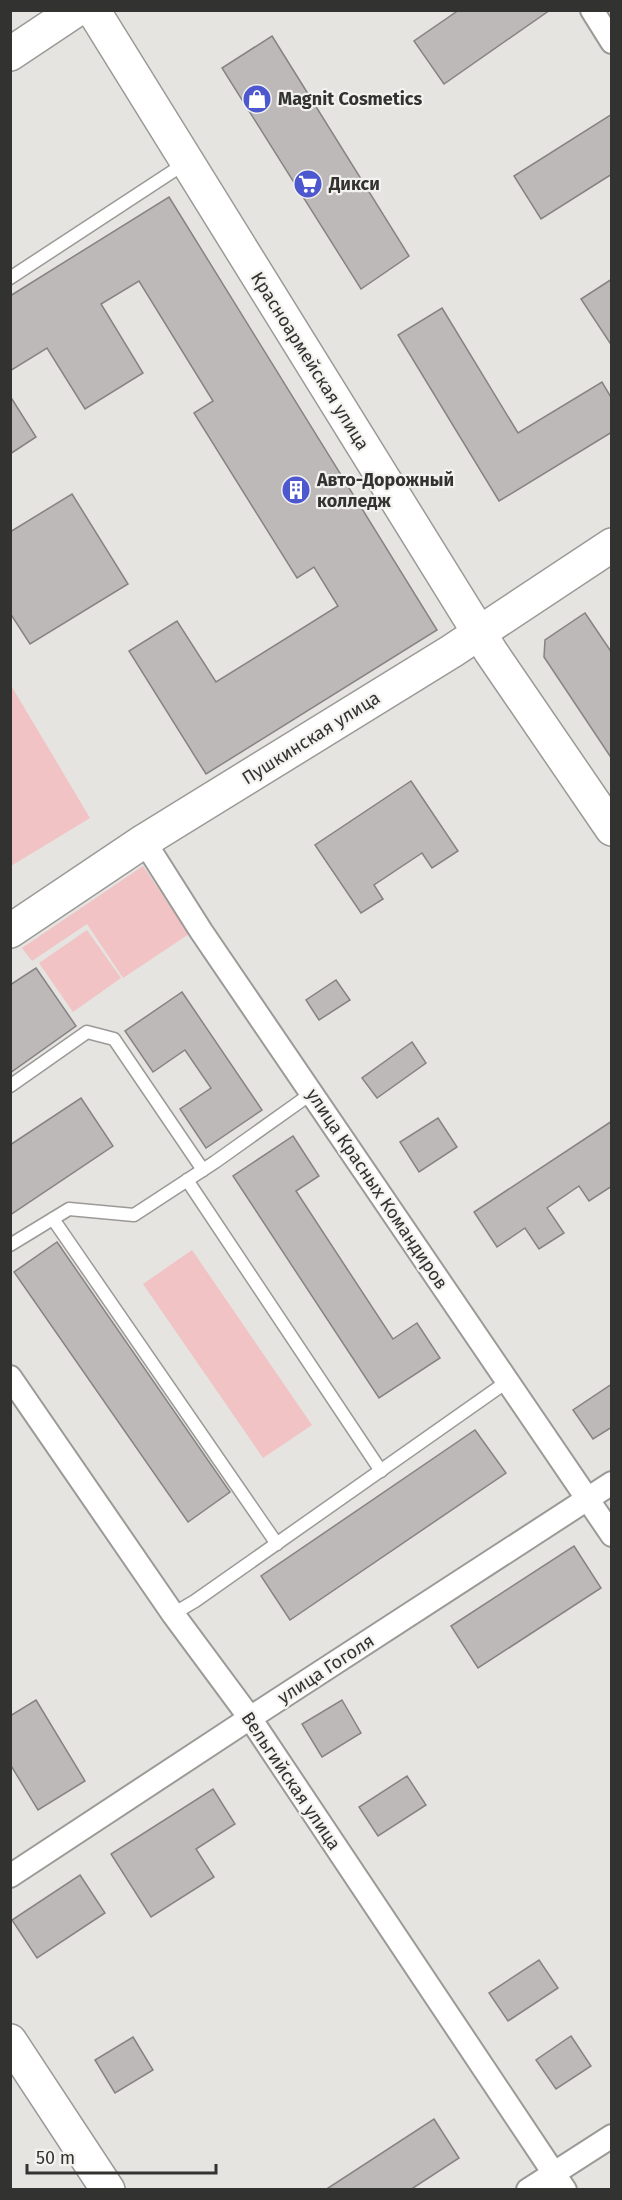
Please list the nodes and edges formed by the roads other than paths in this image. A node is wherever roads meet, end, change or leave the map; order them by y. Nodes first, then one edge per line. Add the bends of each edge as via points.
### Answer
1 (76, 10) edge
2 (93, 10) edge
3 (592, 10) edge
4 (612, 42) edge
5 (10, 54) edge
6 (187, 162) junction
7 (10, 278) edge
8 (612, 545) edge
9 (479, 633) junction
10 (612, 829) edge
11 (144, 841) junction
12 (10, 931) edge
13 (10, 1086) edge
14 (312, 1093) junction
15 (203, 1170) junction
16 (187, 1180) junction
17 (53, 1220) junction
18 (10, 1245) edge
19 (10, 1377) edge
20 (508, 1381) junction
21 (381, 1471) junction
22 (612, 1484) edge
23 (588, 1500) junction
24 (612, 1535) edge
25 (277, 1544) junction
26 (173, 1614) junction
27 (250, 1718) junction
28 (10, 1876) edge
29 (10, 2041) edge
30 (612, 2136) edge
31 (560, 2181) edge
32 (108, 2190) edge
33 (528, 2190) edge

1 - 5 main road
2 - 6 main road, Красноармейская улица
3 - 4 street
6 - 7 lane
6 - 9 main road, Красноармейская улица
8 - 9 main road, Пушкинская улица
9 - 10 main road, Красноармейская улица
9 - 11 main road, Пушкинская улица
11 - 12 main road, Пушкинская улица
11 - 14 street, улица Красных Командиров
13 - 15 lane via 87,1032 114,1039
14 - 15 lane
14 - 20 street, улица Красных Командиров
15 - 16 lane
16 - 17 lane via 134,1215 69,1209
16 - 21 lane
17 - 18 lane
17 - 25 lane
19 - 26 street, Вельгийская улица
20 - 21 lane
20 - 23 street, улица Красных Командиров
21 - 25 lane
22 - 23 street, улица Гоголя
23 - 24 street, улица Красных Командиров
23 - 27 street, улица Гоголя
25 - 26 lane
26 - 27 street, Вельгийская улица
27 - 28 street, улица Гоголя
27 - 31 street, Вельгийская улица
29 - 32 main road
30 - 31 street
31 - 33 street

